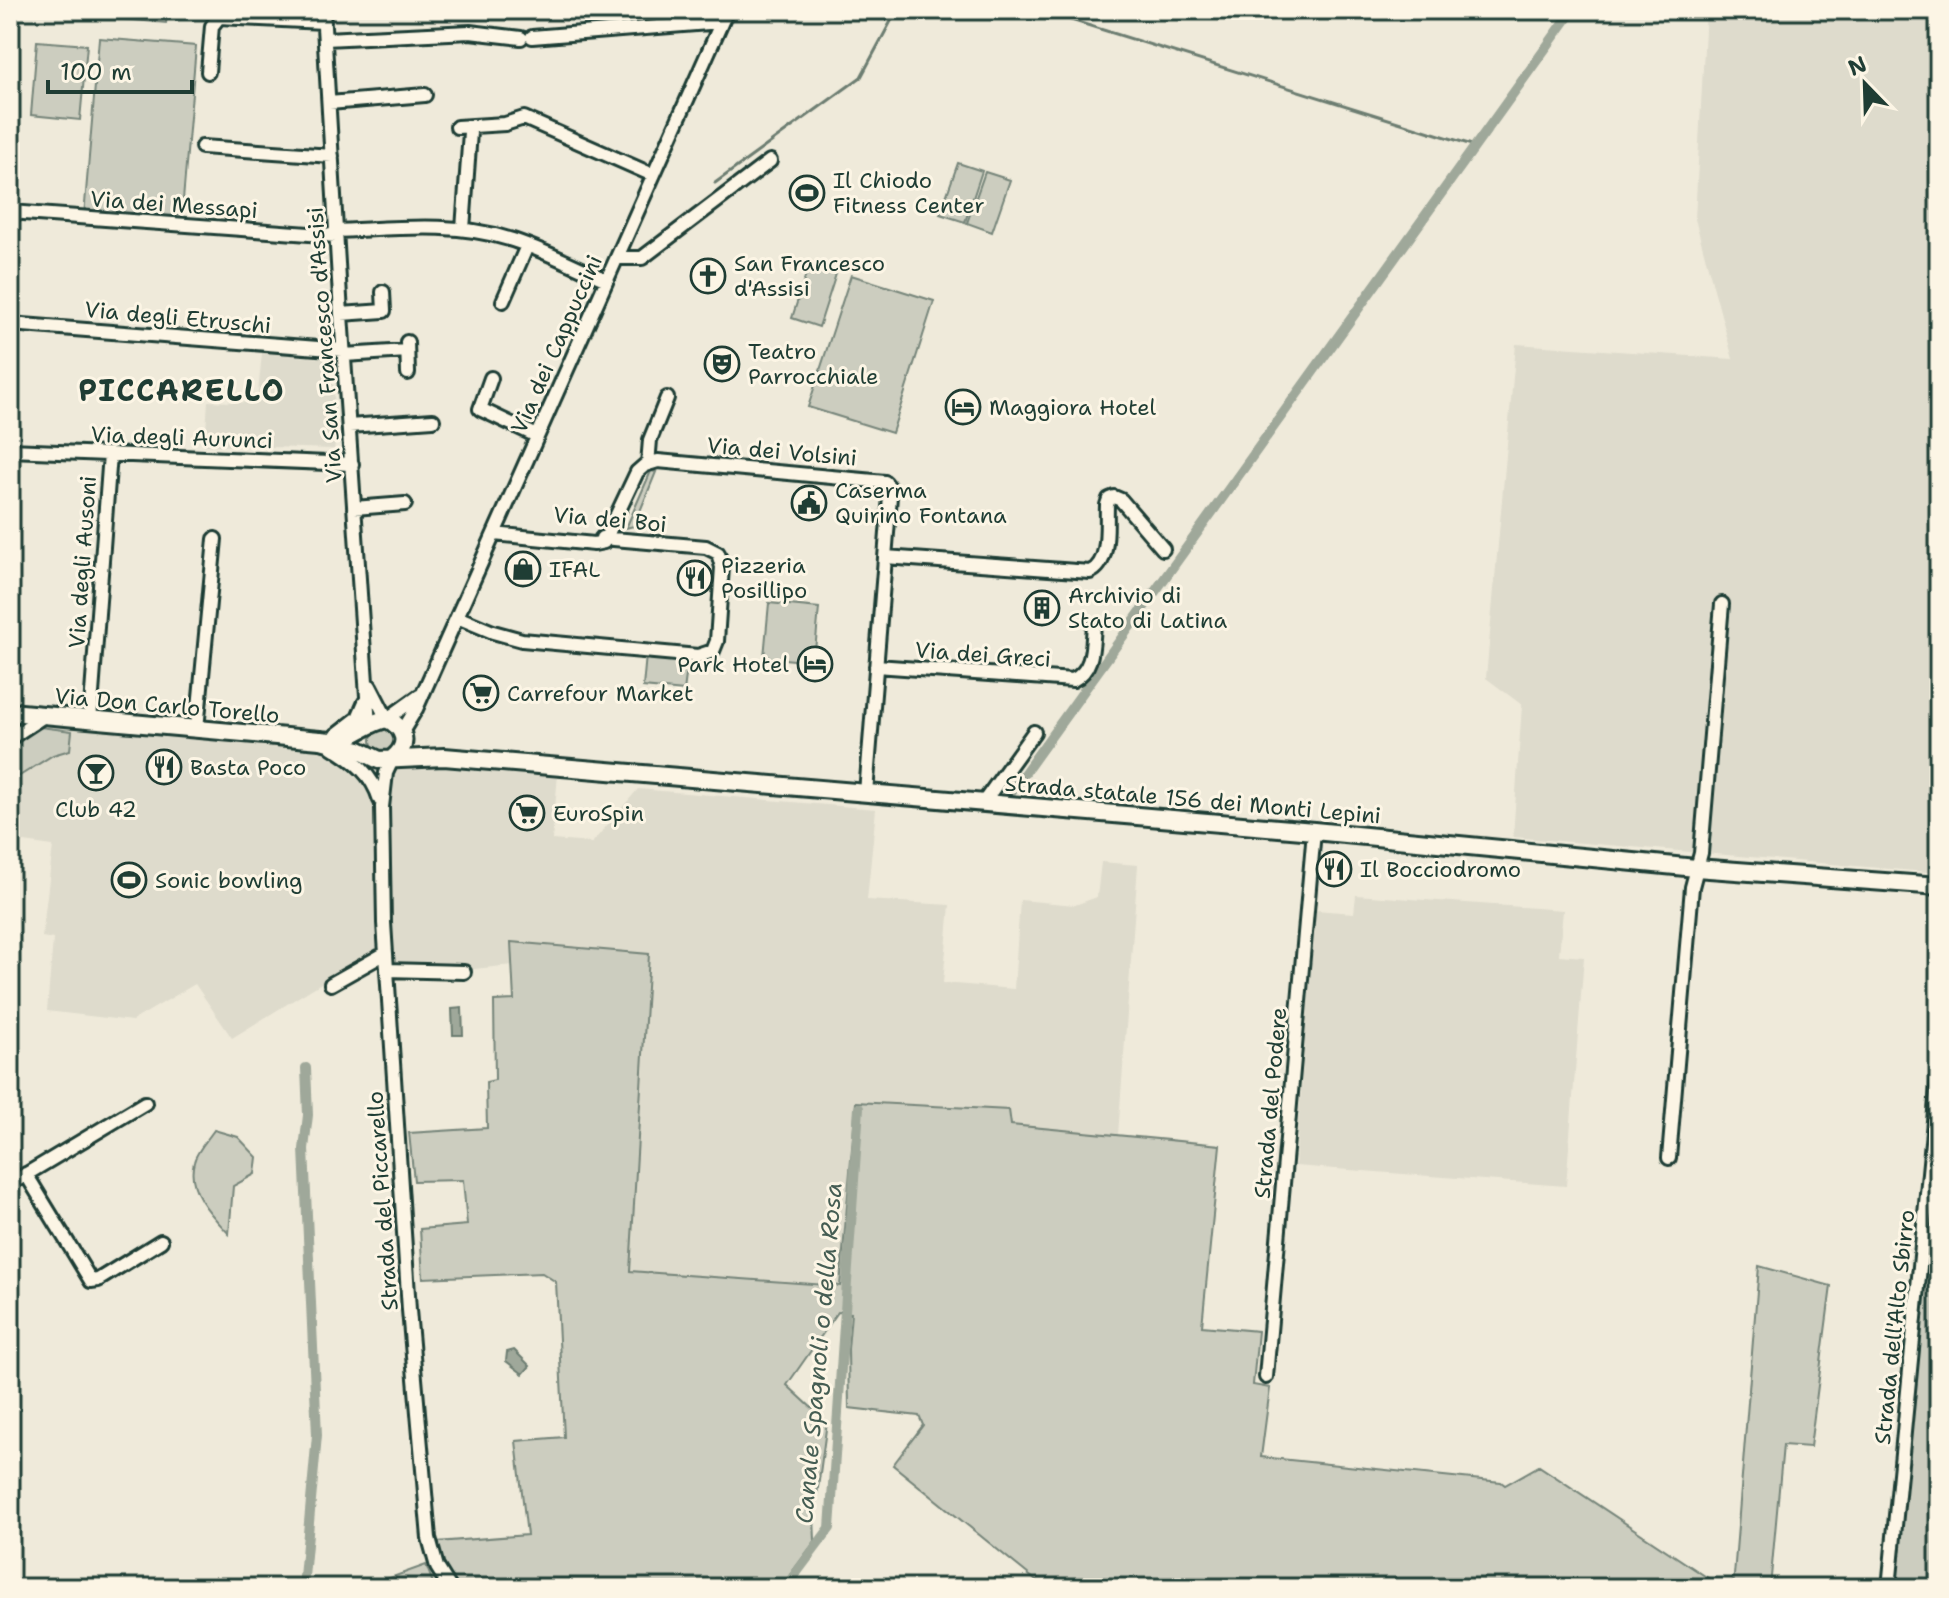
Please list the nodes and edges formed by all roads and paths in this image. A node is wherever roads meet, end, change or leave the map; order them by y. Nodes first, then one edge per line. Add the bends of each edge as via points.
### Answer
1 (324, 16) edge
2 (724, 16) edge
3 (325, 39) junction
4 (208, 72) dead end
5 (425, 95) dead end
6 (329, 103) junction
7 (457, 127) dead end
8 (470, 132) dead end
9 (10, 135) edge
10 (202, 147) dead end
11 (332, 156) junction
12 (770, 161) dead end
13 (653, 175) junction
14 (10, 181) edge
15 (10, 212) edge
16 (463, 229) junction
17 (336, 234) junction
18 (527, 246) junction
19 (617, 258) junction
20 (607, 280) junction
21 (383, 292) dead end
22 (503, 301) dead end
23 (341, 314) junction
24 (10, 324) edge
25 (344, 353) junction
26 (408, 373) dead end
27 (491, 378) dead end
28 (667, 398) dead end
29 (433, 420) dead end
30 (349, 426) junction
31 (537, 436) junction
32 (10, 450) edge
33 (110, 454) junction
34 (352, 464) junction
35 (648, 464) junction
36 (405, 504) dead end
37 (354, 508) junction
38 (500, 520) junction
39 (494, 534) junction
40 (215, 539) dead end
41 (604, 541) junction
42 (1163, 549) dead end
43 (885, 557) junction
44 (1722, 604) dead end
45 (457, 617) junction
46 (1094, 625) dead end
47 (876, 666) junction
48 (365, 676) junction
49 (421, 693) junction
50 (367, 695) junction
51 (14, 712) edge
52 (44, 716) junction
53 (387, 719) junction
54 (90, 720) junction
55 (369, 727) junction
56 (197, 729) junction
57 (1034, 732) dead end
58 (403, 734) junction
59 (11, 740) edge
60 (321, 740) junction
61 (370, 756) junction
62 (424, 756) junction
63 (444, 757) junction
64 (393, 758) junction
65 (379, 788) junction
66 (866, 793) junction
67 (983, 803) junction
68 (1314, 831) junction
69 (1696, 868) junction
70 (1939, 886) edge
71 (386, 953) junction
72 (387, 970) junction
73 (464, 972) dead end
74 (331, 984) dead end
75 (1939, 1069) edge
76 (145, 1103) dead end
77 (1669, 1158) dead end
78 (26, 1174) junction
79 (10, 1184) edge
80 (161, 1241) dead end
81 (1266, 1377) dead end
82 (450, 1588) edge
83 (1889, 1588) edge

1 - 3 street, Via San Francesco d'Assisi
1 - 4 street via 219,17 212,26
2 - 3 street via 527,37 470,32
2 - 13 street, Via dei Cappuccini
3 - 6 street, Via San Francesco d'Assisi
5 - 6 street
6 - 11 street, Via San Francesco d'Assisi
7 - 13 street via 524,118
8 - 16 street
9 - 14 street
10 - 11 street
11 - 17 street, Via San Francesco d'Assisi
12 - 19 street via 642,258
13 - 19 street, Via dei Cappuccini
15 - 17 street, Via dei Messapi
16 - 17 street, Via dei Messapi
16 - 18 street, Via dei Messapi
17 - 23 street, Via San Francesco d'Assisi
18 - 20 street, Via dei Messapi
18 - 22 street
19 - 20 street, Via dei Cappuccini
20 - 31 street, Via dei Cappuccini
21 - 23 street via 384,311
23 - 25 street, Via San Francesco d'Assisi
24 - 25 street, Via degli Etruschi
25 - 26 street, Via degli Etruschi via 407,347
25 - 30 street, Via San Francesco d'Assisi
27 - 31 street via 480,409
28 - 35 street via 650,440
29 - 30 street
30 - 34 street, Via San Francesco d'Assisi
31 - 38 street, Via dei Cappuccini
32 - 33 street, Via degli Aurunci
33 - 34 street, Via degli Aurunci
33 - 54 street, Via degli Ausoni
34 - 37 street, Via San Francesco d'Assisi
35 - 41 street via 637,472
35 - 43 street, Via dei Volsini via 674,461 885,482 890,496
36 - 37 street
37 - 48 street, Via San Francesco d'Assisi
38 - 39 street, Via dei Cappuccini
38 - 41 street, Via dei Boi via 518,530
39 - 41 street, Via dei Boi
39 - 45 street, Via dei Cappuccini
40 - 56 street
41 - 45 street, Via dei Boi via 706,547 718,553 722,567 713,651 704,656 522,640
42 - 43 street via 1114,497 1107,505 1103,561 1090,572
43 - 47 street, Via dei Volsini
44 - 69 street
45 - 49 street, Via dei Cappuccini
46 - 47 street, Via dei Greci via 1088,665 1073,680
47 - 66 street, Via dei Volsini
48 - 50 street, Via San Francesco d'Assisi
48 - 53 street, Via San Francesco d'Assisi
49 - 53 street, Via dei Cappuccini
49 - 58 street, Via dei Cappuccini
50 - 55 street, Via San Francesco d'Assisi
50 - 60 street via 354,722
51 - 52 main road, Via Don Carlo Torello
51 - 59 street
52 - 54 main road, Via Don Carlo Torello
52 - 59 street
53 - 55 main road
53 - 58 main road, Strada statale 156 dei Monti Lepini
54 - 56 main road, Via Don Carlo Torello
55 - 60 main road, Via Don Carlo Torello via 342,739
55 - 61 main road via 363,740
56 - 60 main road, Via Don Carlo Torello
57 - 67 street
58 - 63 main road, Strada statale 156 dei Monti Lepini
58 - 64 main road via 401,750
60 - 61 main road, Via Don Carlo Torello
60 - 65 street via 358,764
61 - 64 main road, Strada statale 156 dei Monti Lepini
61 - 65 street, Strada del Piccarello
62 - 63 main road, Strada statale 156 dei Monti Lepini
62 - 64 main road, Strada statale 156 dei Monti Lepini
62 - 65 street via 398,769
63 - 66 main road, Strada statale 156 dei Monti Lepini
64 - 65 street, Strada del Piccarello
65 - 71 street, Strada del Piccarello
66 - 67 main road, Strada statale 156 dei Monti Lepini
67 - 68 main road, Strada statale 156 dei Monti Lepini
68 - 69 main road, Strada statale 156 dei Monti Lepini
68 - 81 street, Strada del Podere
69 - 70 main road, Strada statale 156 dei Monti Lepini
69 - 77 street
71 - 72 street, Strada del Piccarello
71 - 74 street
72 - 73 street
72 - 82 street, Strada del Piccarello via 427,1526 434,1559
75 - 83 street, Strada dell'Alto Sbirro
76 - 78 street
78 - 79 street
78 - 80 street via 91,1281

